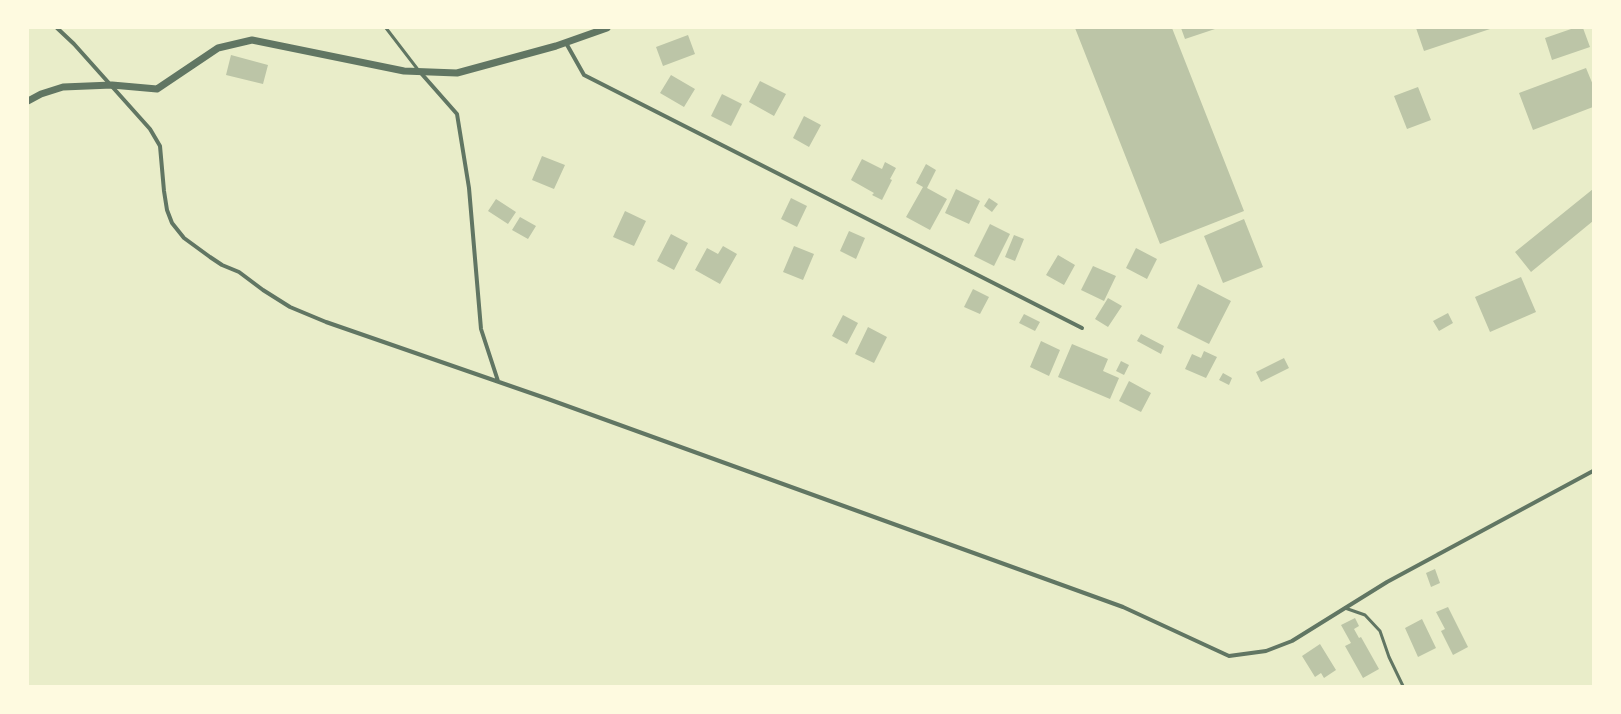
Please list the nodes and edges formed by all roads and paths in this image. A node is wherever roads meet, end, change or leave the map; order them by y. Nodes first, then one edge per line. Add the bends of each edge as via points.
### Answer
1 (57, 28) edge
2 (386, 28) edge
3 (607, 28) edge
4 (566, 43) junction
5 (420, 71) junction
6 (112, 85) junction
7 (28, 101) edge
8 (1082, 328) dead end
9 (498, 381) junction
10 (1593, 471) edge
11 (1345, 608) junction
12 (1403, 686) edge

1 - 6 street
2 - 5 lane
3 - 4 street
4 - 5 street via 456,73
4 - 8 street via 584,75
5 - 6 street via 404,71 252,40 218,48 157,89
5 - 9 street via 457,114 469,188 481,329
6 - 7 street via 63,87
6 - 9 street via 150,129 160,146 167,210 172,223 184,238 222,265 240,272 290,307 326,322
9 - 11 street via 1123,607 1229,656 1266,651 1292,641
10 - 11 street via 1387,582
11 - 12 lane via 1365,614 1380,631

